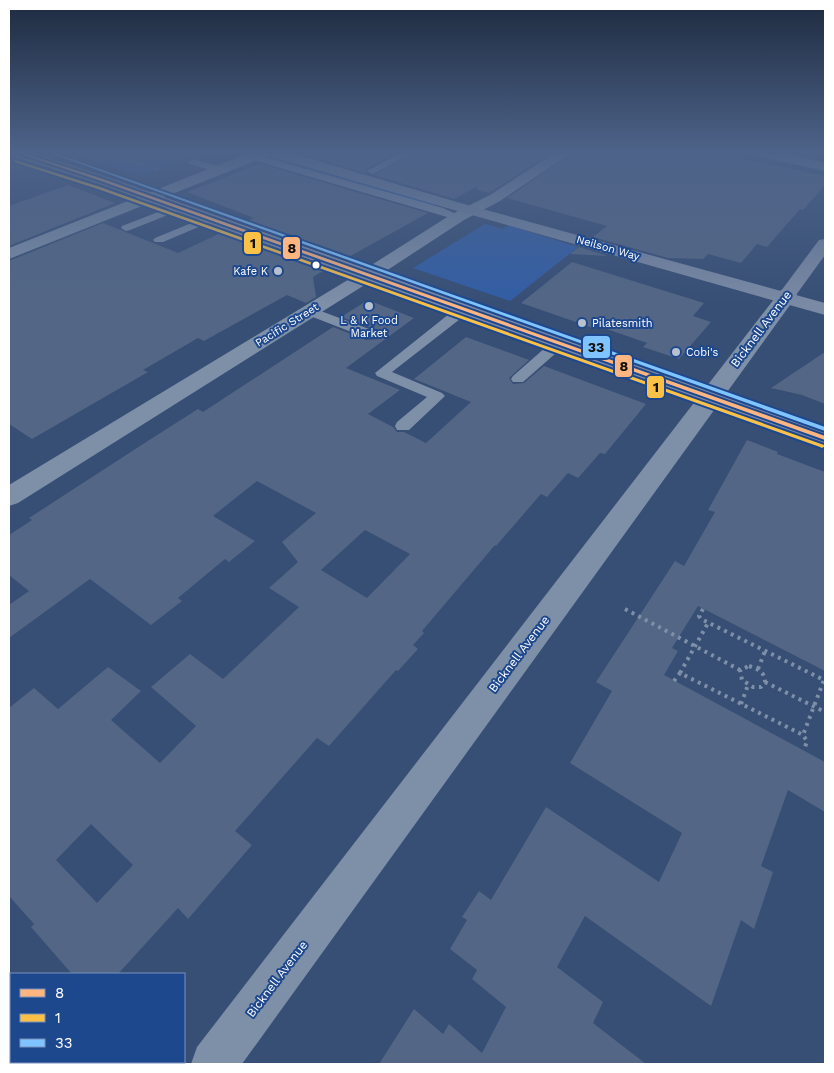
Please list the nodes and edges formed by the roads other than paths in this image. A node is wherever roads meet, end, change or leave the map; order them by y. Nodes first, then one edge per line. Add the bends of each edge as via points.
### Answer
1 (140, 203) edge
2 (168, 203) edge
3 (449, 203) edge
4 (452, 203) edge
5 (457, 203) edge
6 (482, 203) edge
7 (179, 207) junction
8 (473, 209) junction
9 (211, 218) junction
10 (126, 228) dead end
11 (159, 240) dead end
12 (825, 244) edge
13 (9, 254) edge
14 (369, 275) junction
15 (788, 293) junction
16 (825, 296) edge
17 (464, 309) junction
18 (825, 309) edge
19 (310, 311) junction
20 (372, 336) dead end
21 (559, 343) junction
22 (518, 379) dead end
23 (711, 398) junction
24 (403, 426) dead end
25 (825, 438) edge
26 (9, 497) edge
27 (214, 1064) edge

1 - 13 street
2 - 7 street
3 - 8 lane
4 - 8 street, Neilson Way
5 - 8 street, Neilson Way
6 - 8 street, Pacific Street
7 - 9 street
7 - 10 lane
8 - 14 street, Pacific Street
8 - 15 street, Neilson Way
9 - 11 lane
9 - 14 street
12 - 15 street, Bicknell Avenue
14 - 17 street
14 - 19 street, Pacific Street
15 - 16 street, Neilson Way
15 - 18 street, Neilson Way
15 - 23 street, Bicknell Avenue
17 - 21 street
17 - 24 lane via 382,373 437,396
19 - 20 lane
19 - 26 street, Pacific Street
21 - 22 lane
21 - 23 street
23 - 25 street
23 - 27 street, Bicknell Avenue

